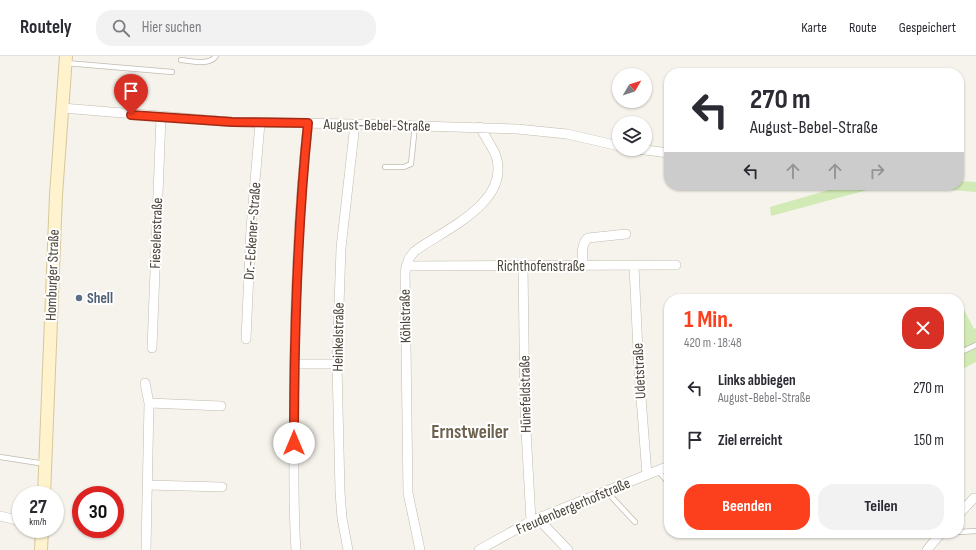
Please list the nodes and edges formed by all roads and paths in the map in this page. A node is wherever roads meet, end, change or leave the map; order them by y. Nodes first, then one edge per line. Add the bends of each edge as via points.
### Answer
1 (216, 56) edge
2 (66, 59) edge
3 (181, 60) dead end
4 (172, 72) dead end
5 (62, 108) junction
6 (161, 117) junction
7 (260, 123) junction
8 (308, 123) junction
9 (355, 124) junction
10 (415, 125) junction
11 (480, 127) junction
12 (612, 144) edge
13 (652, 150) edge
14 (664, 152) edge
15 (385, 167) dead end
16 (626, 234) dead end
17 (676, 265) dead end
18 (406, 266) junction
19 (523, 266) junction
20 (583, 266) junction
21 (634, 266) junction
22 (246, 339) dead end
23 (976, 345) edge
24 (152, 348) dead end
25 (964, 351) edge
26 (294, 364) junction
27 (338, 364) junction
28 (145, 383) dead end
29 (149, 404) junction
30 (221, 406) dead end
31 (0, 456) edge
32 (39, 463) dead end
33 (664, 468) edge
34 (658, 471) junction
35 (647, 475) junction
36 (664, 478) edge
37 (148, 485) junction
38 (44, 486) edge
39 (222, 487) dead end
40 (606, 491) junction
41 (974, 498) dead end
42 (964, 507) edge
43 (0, 516) edge
44 (541, 518) junction
45 (12, 519) edge
46 (531, 521) junction
47 (635, 522) dead end
48 (976, 531) edge
49 (964, 532) edge
50 (42, 538) edge
51 (937, 538) edge
52 (42, 550) edge
53 (146, 550) edge
54 (296, 550) edge
55 (348, 550) edge
56 (420, 550) edge
57 (479, 550) edge
58 (568, 550) edge
59 (927, 550) edge

1 - 3 lane via 213,61 208,62
2 - 4 lane
2 - 5 main road, Homburger Straße
5 - 6 street, August-Bebel-Straße
5 - 38 main road, Homburger Straße
6 - 7 street, August-Bebel-Straße
6 - 24 street, Fieselerstraße
7 - 8 street, August-Bebel-Straße
7 - 22 street, Dr.-Eckener-Straße via 251,228
8 - 9 street, August-Bebel-Straße
8 - 26 street via 298,224
9 - 10 street, August-Bebel-Straße
9 - 27 street, Heinkelstraße via 342,248
10 - 11 street, August-Bebel-Straße
10 - 15 lane via 411,164 404,167
11 - 12 street, August-Bebel-Straße via 567,134
11 - 18 street via 496,157 498,175 495,185 478,208 451,229 415,251
13 - 14 street
16 - 20 street via 588,238 583,247
17 - 21 street, Richthofenstraße
18 - 19 street, Richthofenstraße
18 - 56 street, Köhlstraße via 404,304 408,493
19 - 20 street, Richthofenstraße
19 - 46 street, Hünefeldstraße via 525,412
20 - 21 street, Richthofenstraße
21 - 35 street, Udetstraße
23 - 25 lane
26 - 27 street
26 - 54 street
27 - 55 street, Heinkelstraße via 340,492
28 - 29 street
29 - 30 street
29 - 37 street
31 - 32 lane
33 - 34 street, Freudenbergerhofstraße
34 - 35 street, Freudenbergerhofstraße
34 - 36 lane
35 - 40 street, Freudenbergerhofstraße
37 - 39 street
37 - 53 street
40 - 44 street, Freudenbergerhofstraße
40 - 47 lane
41 - 42 street
43 - 45 street
44 - 46 street, Freudenbergerhofstraße
44 - 58 street via 544,525
46 - 57 street, Freudenbergerhofstraße
48 - 49 lane
50 - 52 main road
51 - 59 street

